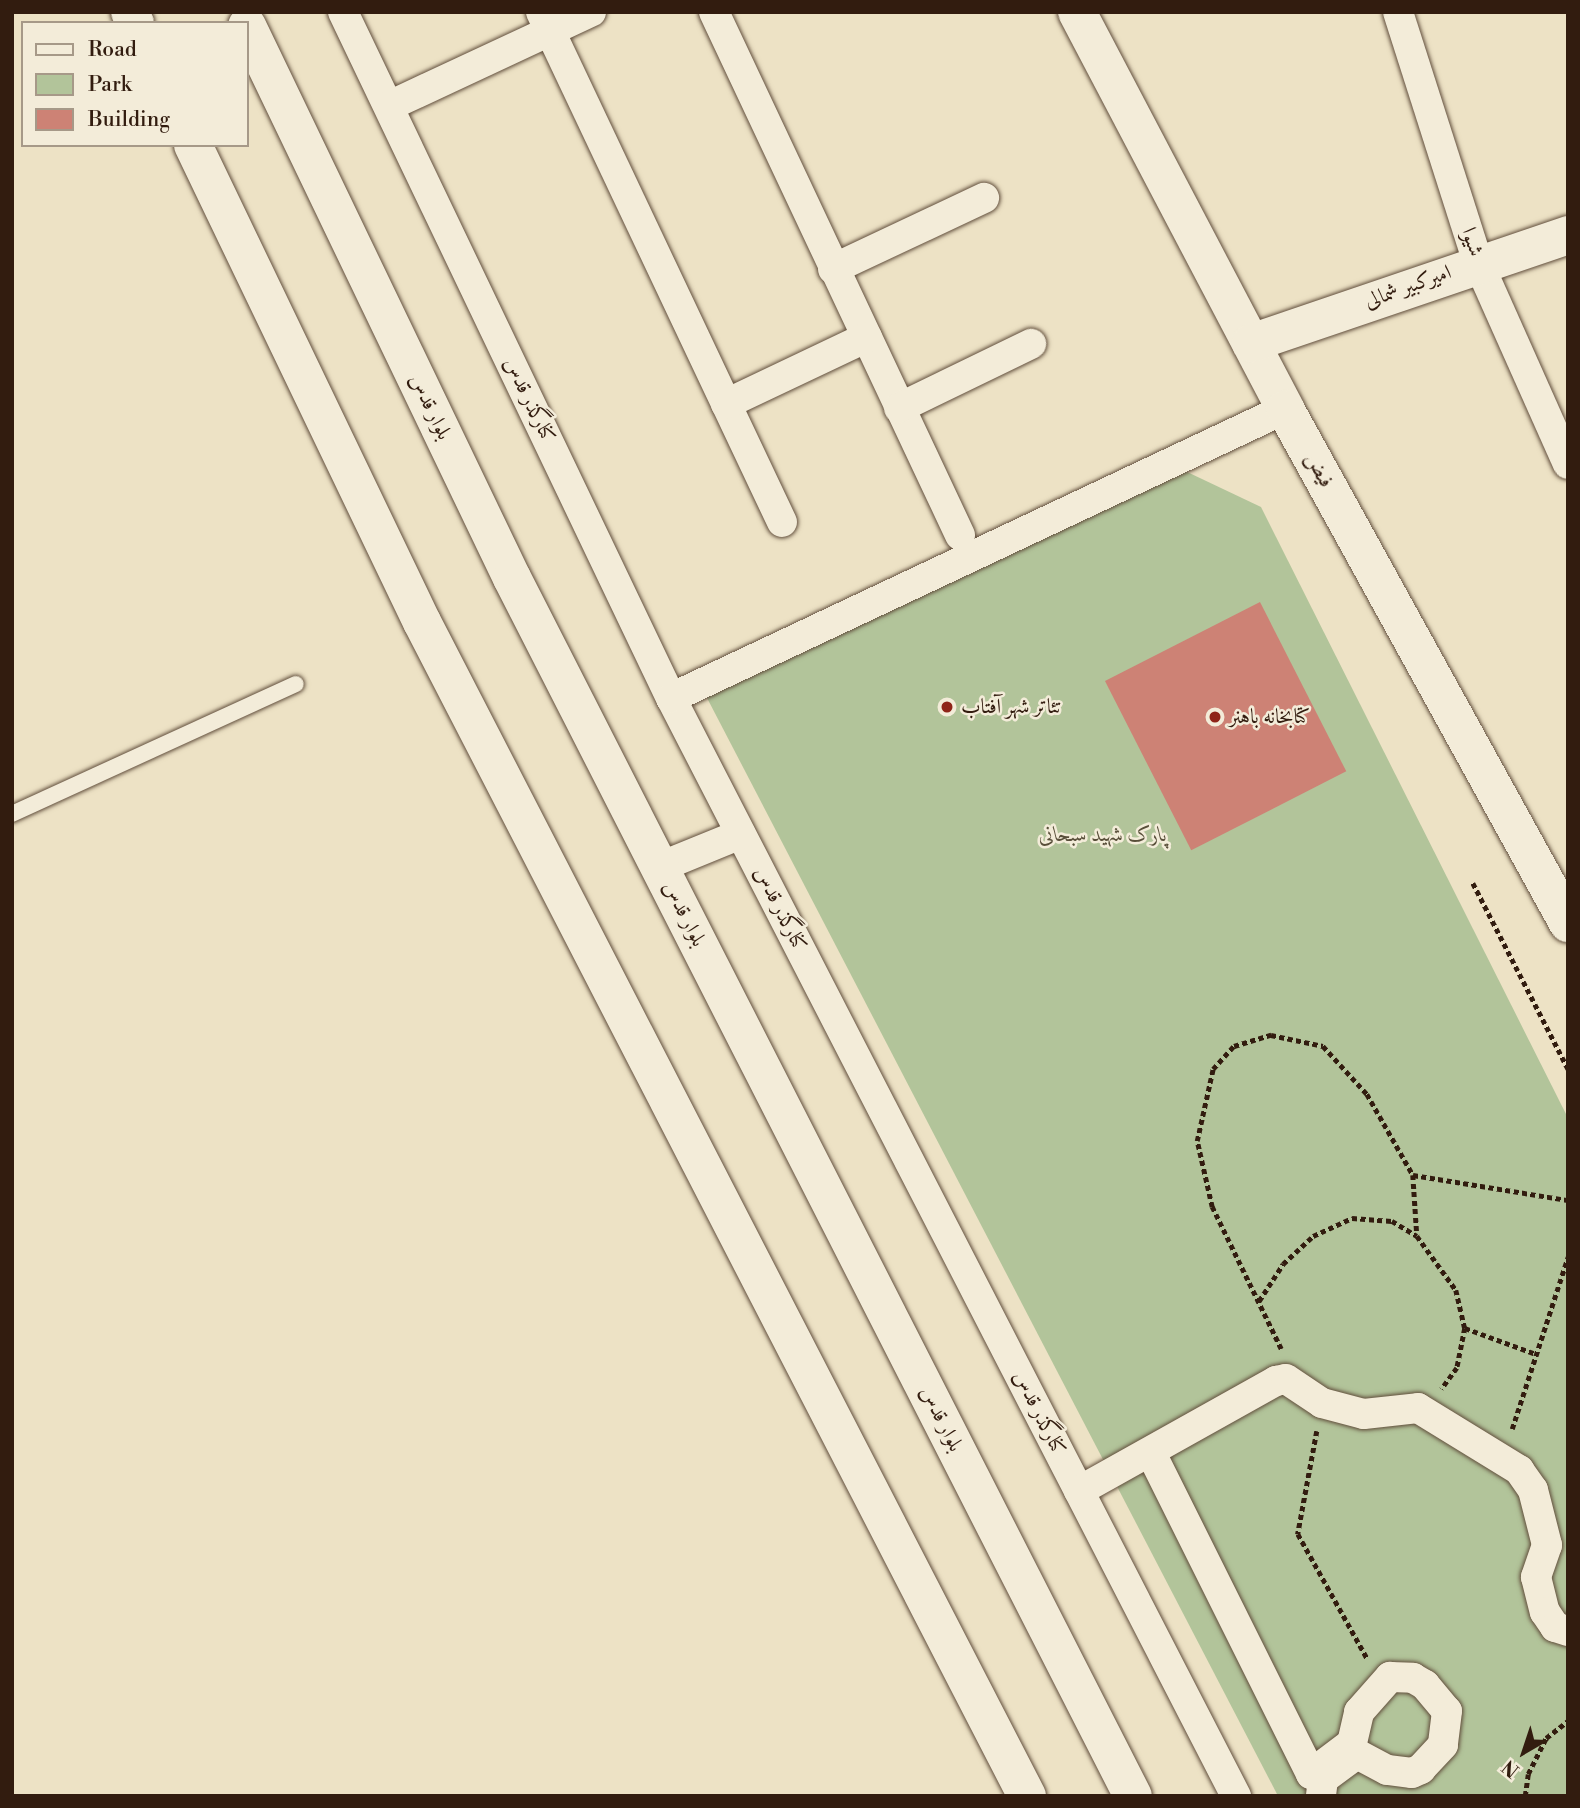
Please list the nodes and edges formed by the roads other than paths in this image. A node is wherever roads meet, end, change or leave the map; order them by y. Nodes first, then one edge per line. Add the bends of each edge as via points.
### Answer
1 (343, 12) edge
2 (592, 12) edge
3 (714, 12) edge
4 (1077, 12) edge
5 (1398, 12) edge
6 (545, 22) edge
7 (248, 28) edge
8 (388, 106) junction
9 (194, 147) edge
10 (984, 198) dead end
11 (1568, 235) edge
12 (1478, 262) junction
13 (833, 268) junction
14 (867, 337) junction
15 (1251, 343) junction
16 (1031, 344) dead end
17 (726, 404) junction
18 (900, 408) junction
19 (1285, 409) junction
20 (1568, 464) edge
21 (782, 522) dead end
22 (960, 535) dead end
23 (296, 684) dead end
24 (671, 698) junction
25 (12, 814) edge
26 (741, 834) junction
27 (660, 867) junction
28 (1568, 923) edge
29 (1152, 1452) junction
30 (1079, 1490) junction
31 (1568, 1631) edge
32 (1027, 1796) edge
33 (1133, 1796) edge
34 (1236, 1796) edge
35 (1321, 1796) edge

1 - 8 street, کنارگذر قدس
2 - 6 street
3 - 13 street
4 - 15 main road, فیض
5 - 12 street, شیوا
6 - 8 street
6 - 17 street
7 - 27 main road, بلوار قدس via 512,578
8 - 24 street, کنارگذر قدس
9 - 32 main road via 422,622
10 - 13 street
11 - 12 main road, امیرکبیر شمالی
12 - 15 main road, امیرکبیر شمالی
12 - 20 street, شیوا
13 - 14 street
14 - 17 street
14 - 18 street
15 - 19 main road, فیض
16 - 18 street
17 - 21 street
18 - 22 street
19 - 24 street
19 - 28 main road, فیض
23 - 25 lane
24 - 26 street, کنارگذر قدس
26 - 27 street
26 - 30 street, کنارگذر قدس
27 - 33 main road, بلوار قدس
29 - 30 street
29 - 31 street via 1276,1381 1298,1383 1322,1403 1364,1414 1418,1408 1519,1470 1533,1490 1547,1545 1536,1577 1545,1612 1555,1627
29 - 35 street via 1311,1774 1352,1743 1359,1712 1381,1684 1401,1676 1436,1692 1447,1712 1443,1745 1412,1773 1387,1770 1357,1754 1323,1780
30 - 34 street, کنارگذر قدس

